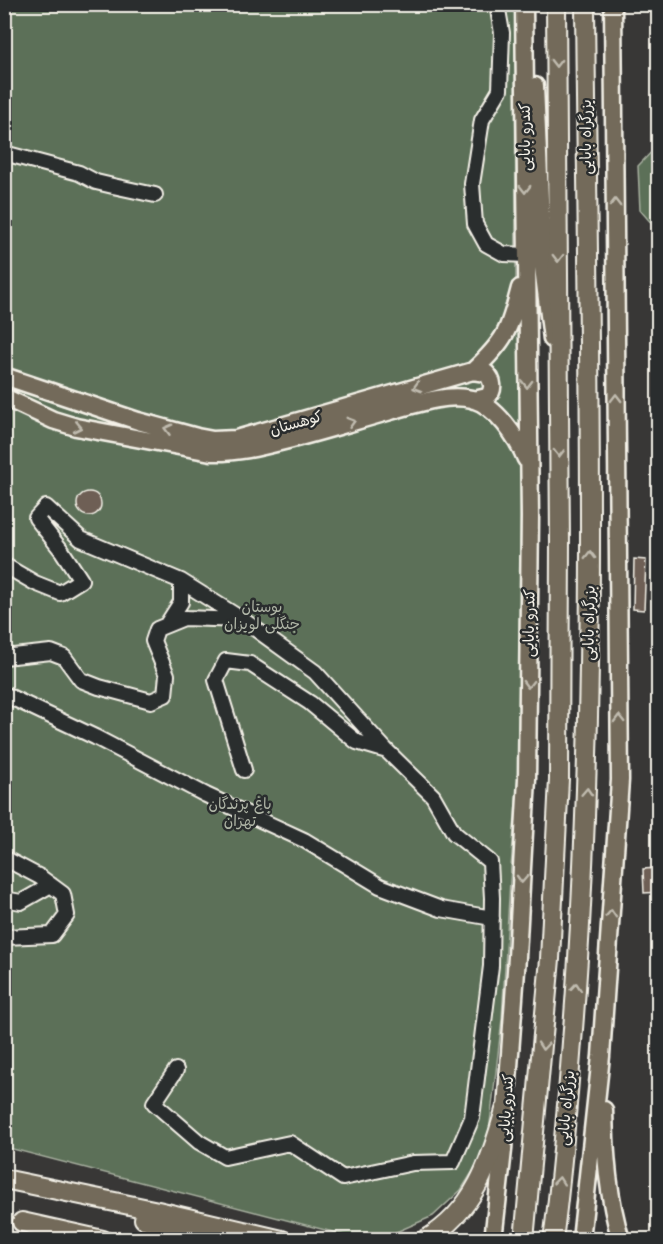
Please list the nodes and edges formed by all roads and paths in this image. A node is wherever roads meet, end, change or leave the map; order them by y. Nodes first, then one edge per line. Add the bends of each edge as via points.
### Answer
1 (497, 4) edge
2 (524, 4) edge
3 (532, 4) edge
4 (556, 4) edge
5 (585, 4) edge
6 (613, 4) edge
7 (4, 153) edge
8 (155, 195) dead end
9 (526, 262) junction
10 (473, 371) junction
11 (4, 376) edge
12 (59, 394) junction
13 (4, 397) edge
14 (559, 397) junction
15 (474, 400) junction
16 (53, 420) junction
17 (528, 466) junction
18 (4, 565) edge
19 (181, 581) junction
20 (243, 620) junction
21 (167, 624) junction
22 (4, 657) edge
23 (4, 694) edge
24 (386, 750) junction
25 (244, 770) dead end
26 (4, 858) edge
27 (51, 885) junction
28 (4, 899) edge
29 (492, 918) junction
30 (4, 937) edge
31 (602, 1048) junction
32 (176, 1070) dead end
33 (506, 1110) junction
34 (4, 1179) edge
35 (30, 1185) junction
36 (13, 1220) edge
37 (74, 1239) edge
38 (104, 1239) edge
39 (217, 1239) edge
40 (282, 1239) edge
41 (425, 1239) edge
42 (493, 1239) edge
43 (524, 1239) edge
44 (553, 1239) edge
45 (581, 1239) edge
46 (621, 1239) edge

1 - 9 street via 502,33 500,90 482,120 472,184 475,224 486,244
2 -> 9 main road, کندرو بابایی
3 - 14 main road via 543,267
4 -> 14 highway, بزرگراه بابایی
44 -> 5 highway, بزرگراه بابایی via 579,961 587,780 590,543
31 -> 6 main road via 620,780
7 - 8 street via 79,173 96,182
9 - 10 main road, کوهستان via 510,325 496,349
9 -> 17 main road, کندرو بابایی
10 -> 12 main road, کوهستان via 236,440 197,437
10 - 15 main road via 486,373 493,387 488,397
11 - 12 main road, کوهستان
12 - 16 main road
13 - 16 main road, کوهستان
14 -> 43 highway, بزرگراه بابایی via 559,779 550,959
16 -> 15 main road, کوهستان via 229,453 432,400
15 - 17 main road via 508,427
17 -> 33 main road, کندرو بابایی via 527,779
18 - 19 street via 60,593 81,580 36,518 46,507 81,539
19 - 20 street
19 - 21 street via 182,602
20 - 21 street via 184,618
20 - 24 street via 315,672
21 - 22 street via 157,629 153,641 167,675 165,695 151,702 81,680 64,657 51,652
23 - 29 street via 304,840 380,886 441,909
24 - 25 street via 357,742 310,703 250,664 226,661 216,680
24 - 29 street via 434,796 454,832 490,862
26 - 27 street
27 - 28 street via 21,902
27 - 30 street via 63,894 67,915 52,935
29 - 32 street via 491,966 472,1118 453,1162 413,1163 343,1178 290,1143 225,1157 199,1142 154,1103
31 - 45 main road
31 - 46 main road via 605,1137 613,1213
33 - 41 highway via 470,1200 442,1229
33 - 42 main road, کندرو بابایی
34 - 35 highway
35 - 39 highway
35 - 40 highway
36 - 37 highway
36 - 38 highway

